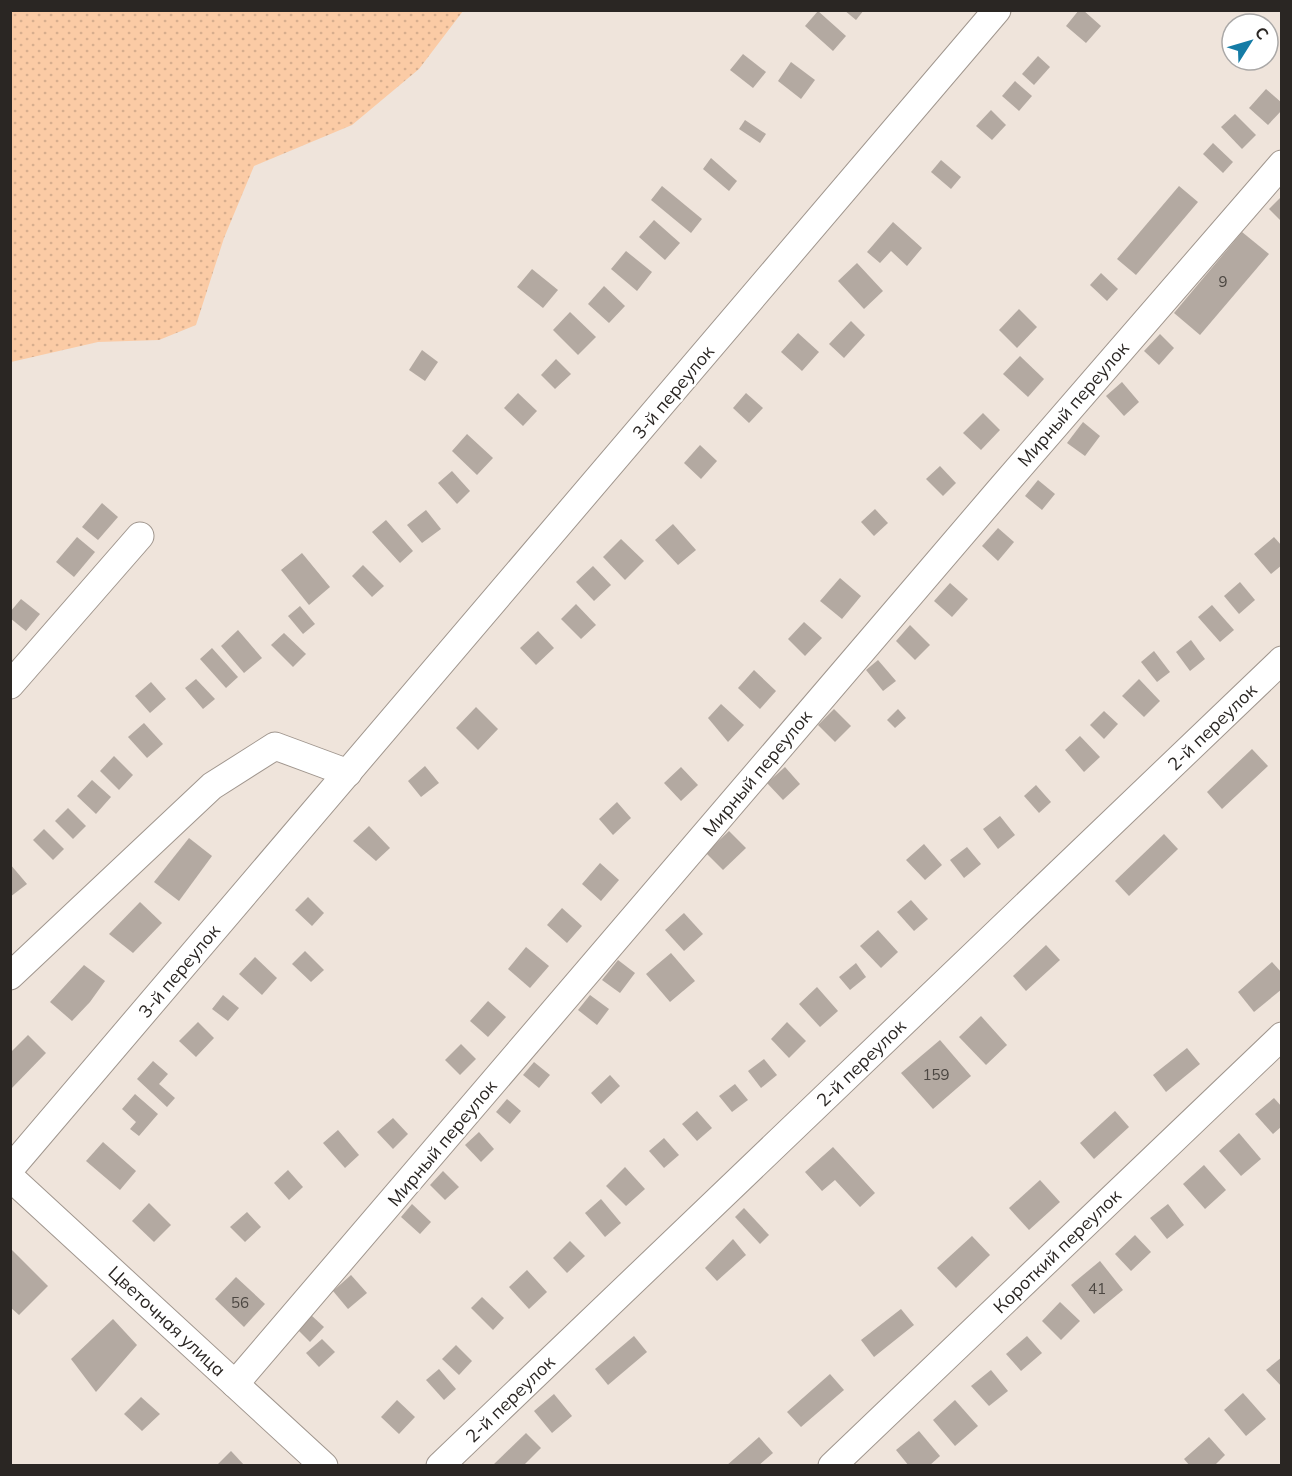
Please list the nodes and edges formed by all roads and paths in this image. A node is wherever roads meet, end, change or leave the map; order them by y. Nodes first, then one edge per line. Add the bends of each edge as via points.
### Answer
1 (997, 10) edge
2 (1281, 164) edge
3 (140, 536) dead end
4 (1281, 660) edge
5 (10, 685) edge
6 (348, 773) junction
7 (10, 976) edge
8 (1281, 1036) edge
9 (10, 1169) edge
10 (10, 1177) edge
11 (235, 1384) junction
12 (324, 1466) edge
13 (440, 1466) edge
14 (832, 1466) edge

1 - 6 street, 3-й переулок
2 - 11 street, Мирный переулок
3 - 5 street
4 - 13 street, 2-й переулок
6 - 7 street via 275,747 212,786
6 - 9 street, 3-й переулок
8 - 14 street, Короткий переулок
10 - 11 street, Цветочная улица
11 - 12 street, Цветочная улица

